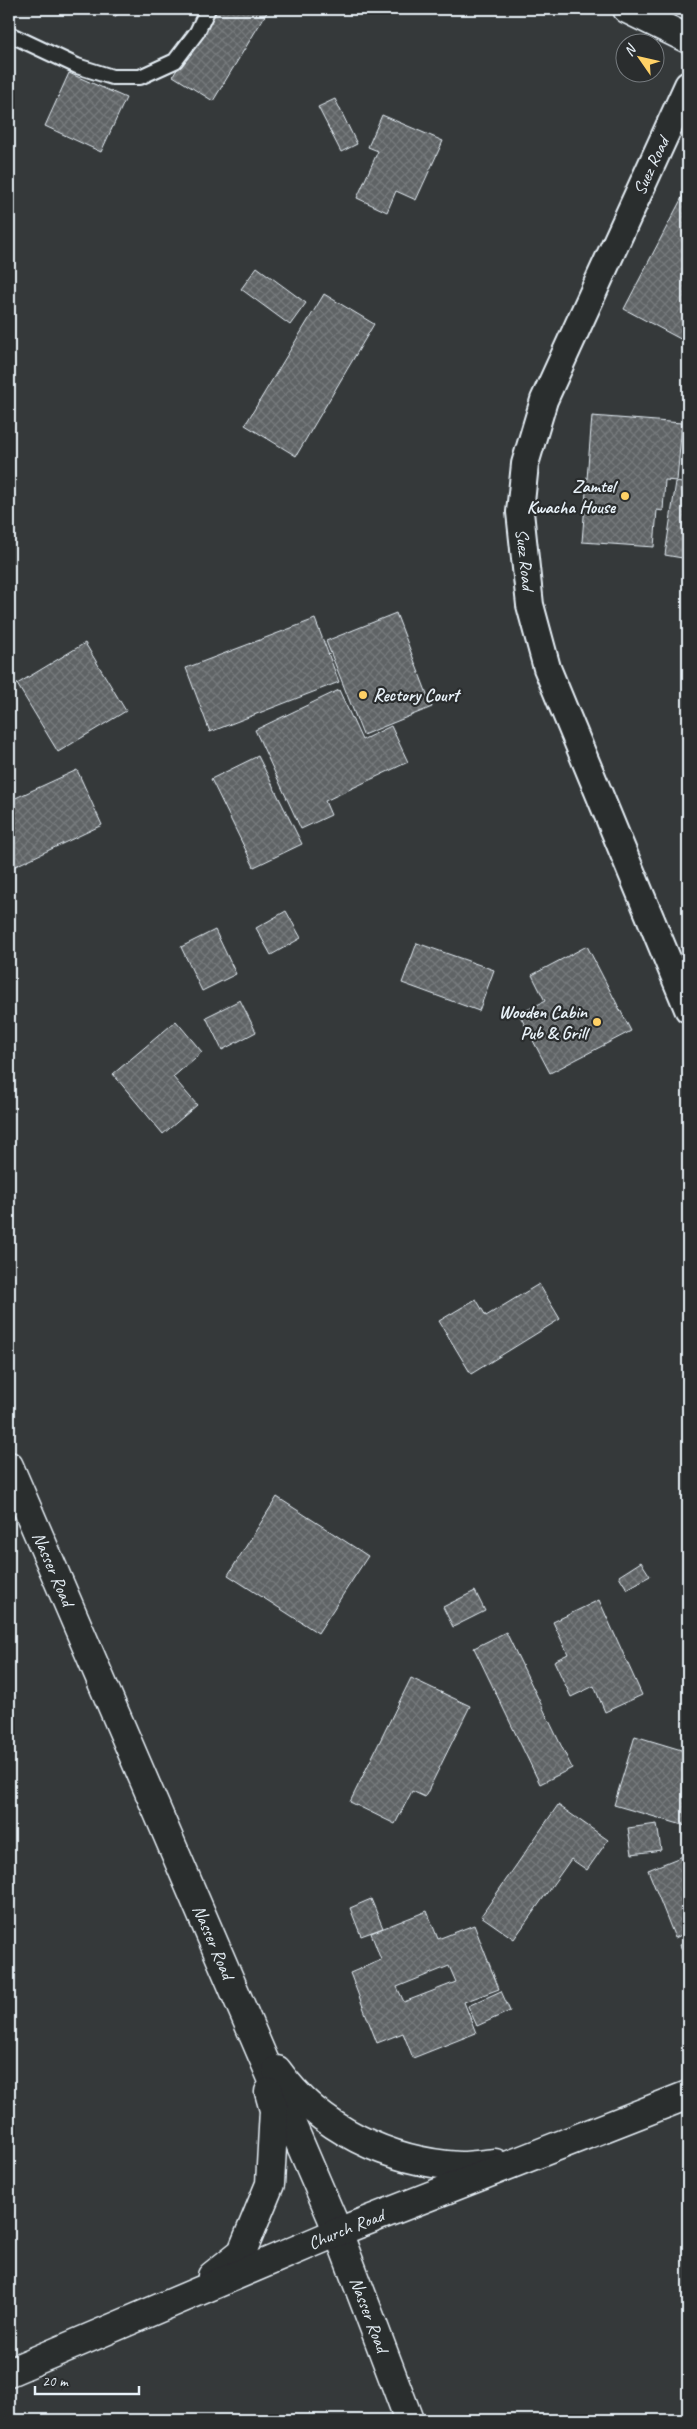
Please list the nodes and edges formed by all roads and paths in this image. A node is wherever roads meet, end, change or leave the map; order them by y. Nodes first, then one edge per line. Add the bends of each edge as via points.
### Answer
1 (208, 9) edge
2 (627, 9) edge
3 (9, 34) edge
4 (688, 38) edge
5 (688, 85) edge
6 (686, 997) edge
7 (9, 1466) edge
8 (255, 2038) junction
9 (688, 2095) edge
10 (525, 2160) junction
11 (338, 2232) junction
12 (188, 2296) junction
13 (9, 2372) edge
14 (409, 2420) edge

1 - 3 lane via 197,32 175,62 140,77 112,78 77,66
2 - 4 main road
5 - 6 street, Suez Road via 544,400 525,464 520,512 530,605 547,668
7 - 8 main road, Nasser Road
8 - 10 main road via 291,2090 340,2131 399,2157 462,2166
8 - 11 main road, Nasser Road
8 - 12 main road via 274,2110 270,2184 242,2252
9 - 10 main road, Church Road
10 - 11 main road, Church Road
11 - 12 main road, Church Road
11 - 14 main road, Nasser Road
12 - 13 main road, Church Road

